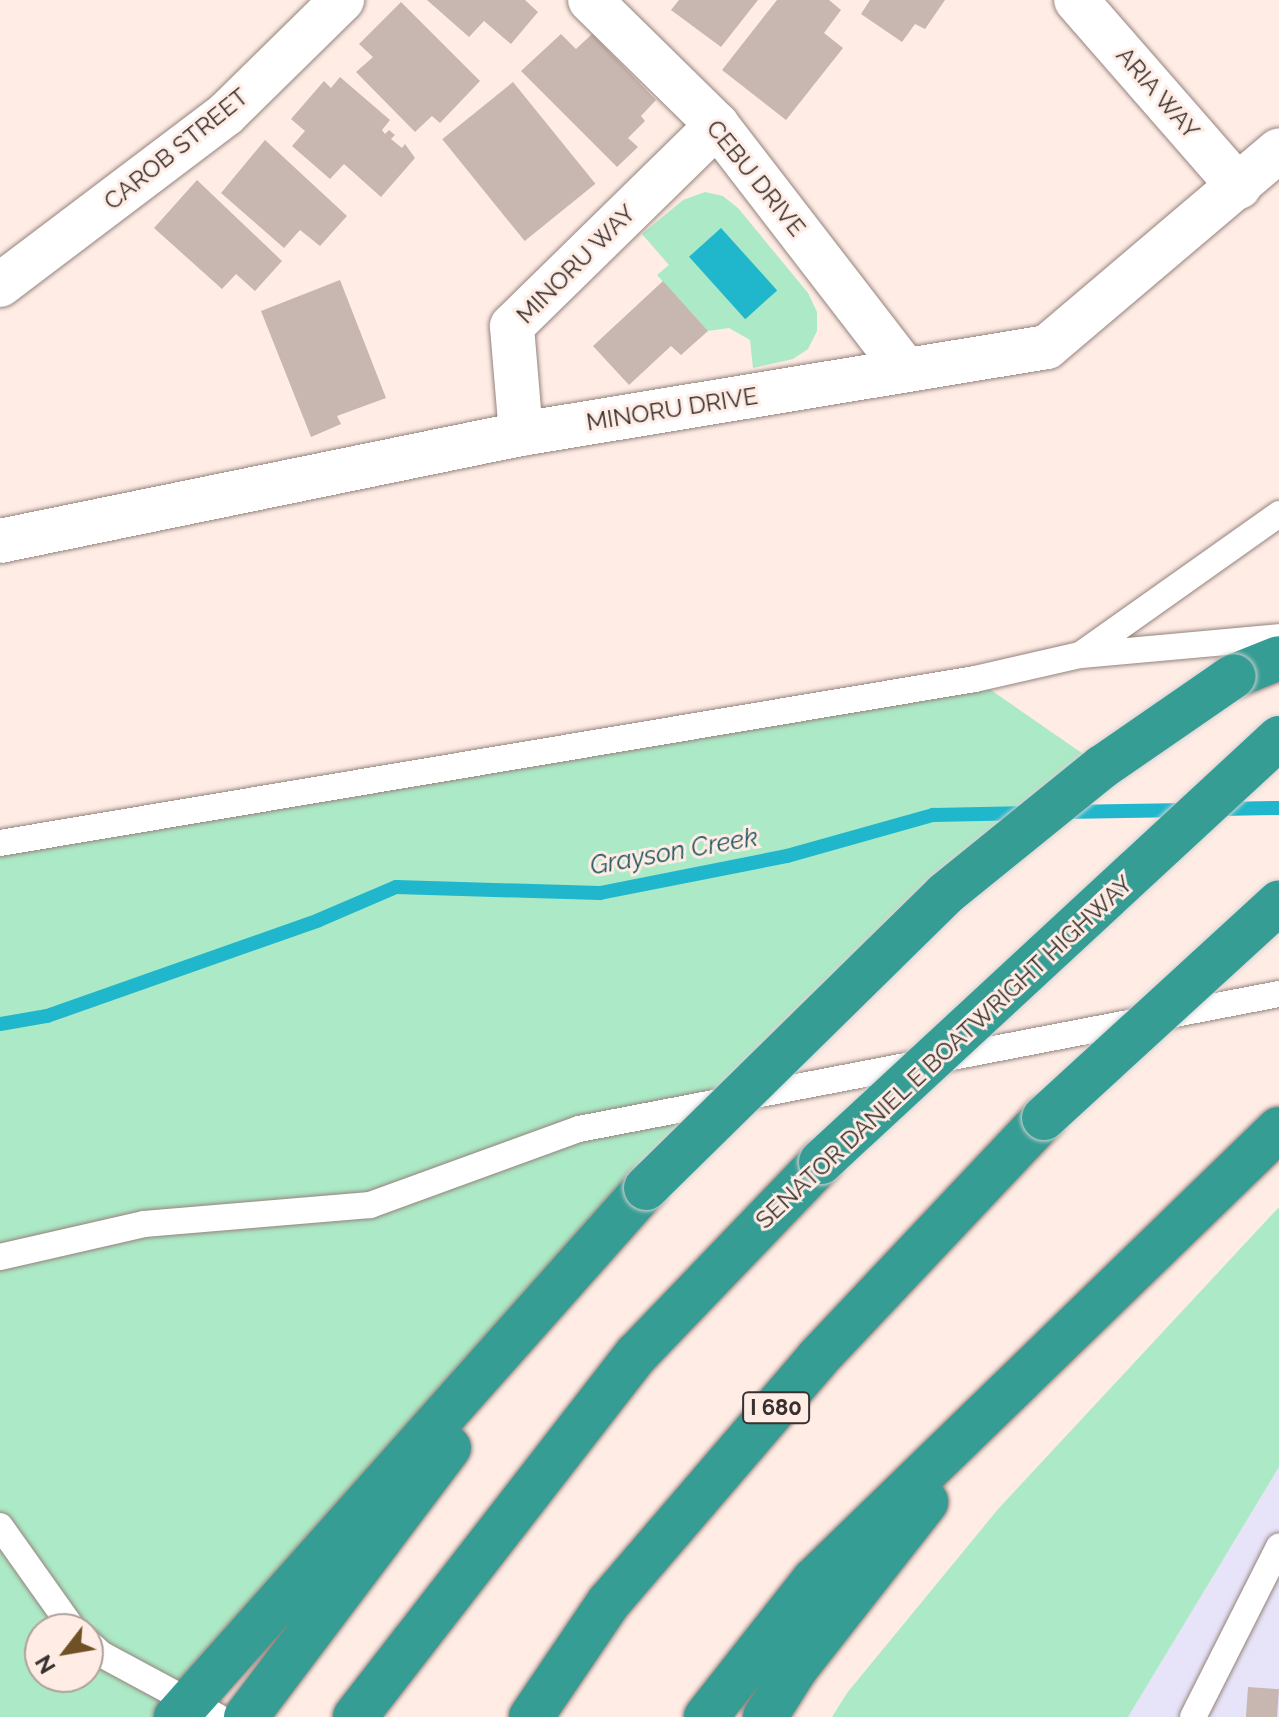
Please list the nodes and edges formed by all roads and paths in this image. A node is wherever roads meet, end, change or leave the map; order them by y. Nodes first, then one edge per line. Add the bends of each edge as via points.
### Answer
1 (342, 0) edge
2 (590, 0) edge
3 (1076, 0) edge
4 (717, 125) junction
5 (1279, 150) edge
6 (1239, 187) junction
7 (0, 285) edge
8 (906, 370) junction
9 (521, 434) junction
10 (1279, 514) edge
11 (0, 541) edge
12 (1279, 637) edge
13 (1080, 655) junction
14 (1279, 658) edge
15 (1279, 738) edge
16 (0, 843) edge
17 (1279, 903) edge
18 (1279, 994) edge
19 (1279, 1129) edge
20 (646, 1188) junction
21 (0, 1257) edge
22 (1016, 1384) junction
23 (0, 1526) edge
24 (1279, 1547) edge
25 (62, 1613) edge
26 (104, 1656) edge
27 (194, 1712) edge
28 (246, 1717) edge
29 (355, 1717) edge
30 (531, 1717) edge
31 (706, 1717) edge
32 (765, 1717) edge
33 (1193, 1717) edge

1 - 7 street, CAROB STREET via 226,114
2 - 4 street, CEBU DRIVE
3 - 6 street, ARIA WAY
4 - 8 street, CEBU DRIVE
4 - 9 street, MINORU WAY via 512,326
5 - 6 street, MINORU DRIVE
6 - 8 street, MINORU DRIVE via 1047,347
8 - 9 street, MINORU DRIVE
9 - 11 street, MINORU DRIVE
10 - 13 lane
12 - 13 lane
13 - 16 lane via 975,679
14 - 20 highway, bridge via 1234,676 1102,767 945,894
15 - 29 highway, SENATOR DANIEL E BOATWRIGHT HIGHWAY, bridge via 821,1162 637,1354
17 - 30 highway, I 680, bridge via 1044,1118 817,1359 609,1602
18 - 21 lane via 579,1129 370,1205 144,1224
19 - 22 highway
20 - 27 highway
20 - 28 highway
22 - 31 highway via 814,1580
22 - 32 highway via 796,1668
23 - 25 lane
24 - 33 lane
26 - 27 lane

